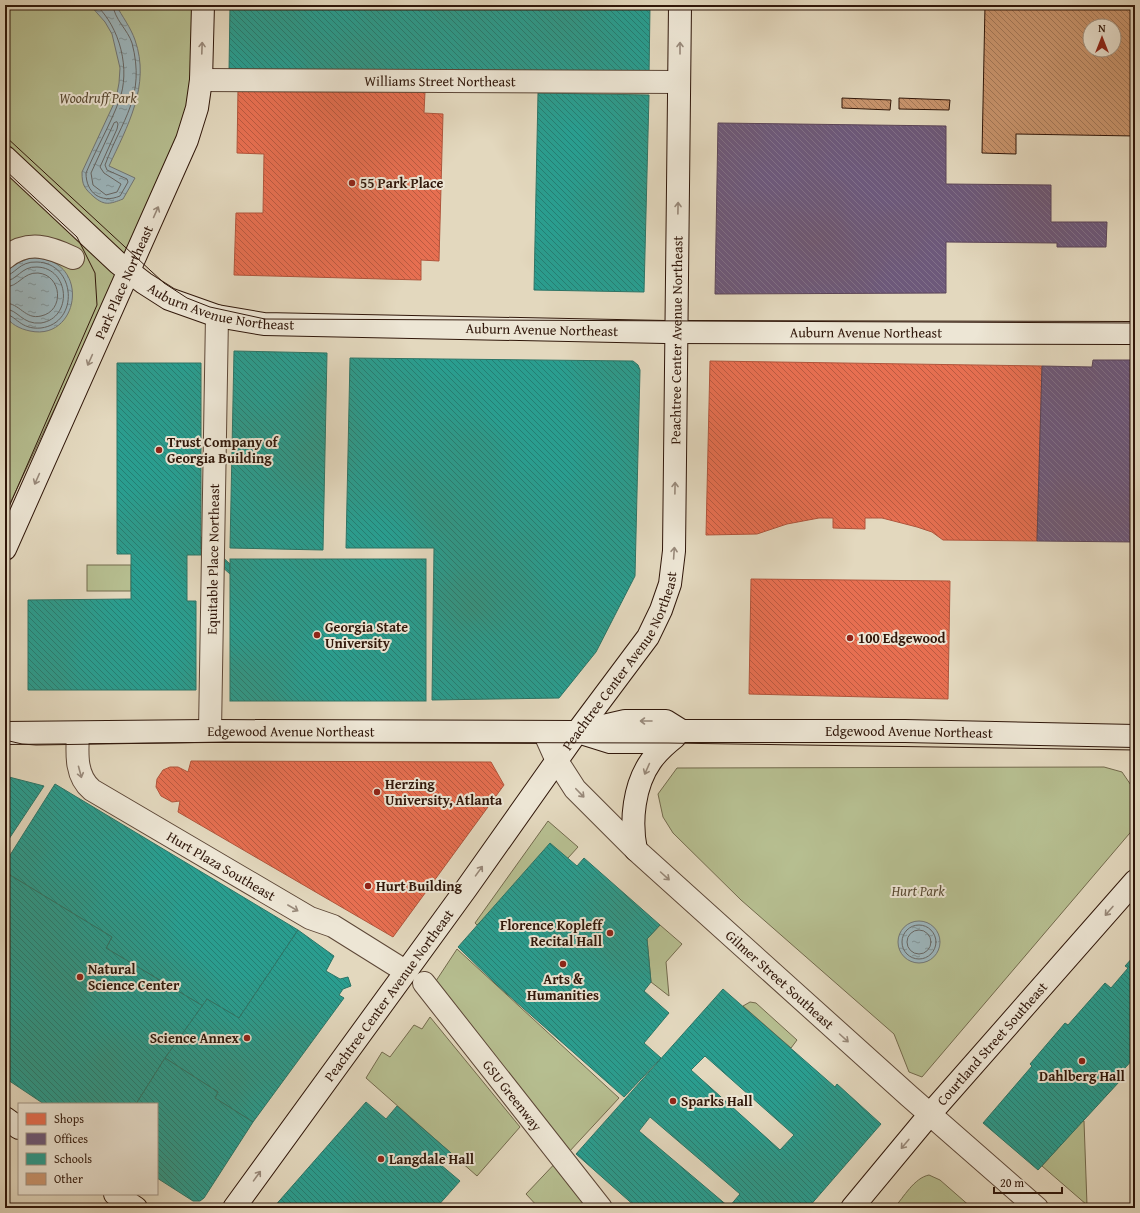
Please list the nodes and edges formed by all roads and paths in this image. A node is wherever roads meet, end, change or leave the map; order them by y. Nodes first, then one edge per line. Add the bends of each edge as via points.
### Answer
1 (203, 5) edge
2 (680, 5) edge
3 (201, 80) junction
4 (679, 82) junction
5 (5, 157) edge
6 (15, 172) edge
7 (5, 258) edge
8 (73, 258) dead end
9 (129, 273) junction
10 (217, 316) junction
11 (678, 331) junction
12 (1135, 333) edge
13 (5, 549) edge
14 (210, 731) junction
15 (682, 731) junction
16 (544, 732) junction
17 (577, 732) junction
18 (5, 733) edge
19 (78, 733) junction
20 (1131, 741) edge
21 (557, 761) junction
22 (636, 850) junction
23 (1135, 881) edge
24 (405, 971) junction
25 (424, 983) dead end
26 (930, 1114) junction
27 (5, 1118) edge
28 (18, 1127) edge
29 (116, 1195) edge
30 (136, 1208) edge
31 (234, 1208) edge
32 (601, 1208) edge
33 (852, 1208) edge
34 (1037, 1208) edge

3 -> 1 street, Park Place Northeast
4 -> 2 street, Peachtree Center Avenue Northeast
3 - 4 street, Williams Street Northeast
9 -> 3 street, Park Place Northeast via 187,140
11 -> 4 street, Peachtree Center Avenue Northeast
5 - 6 street, Auburn Avenue Northeast
6 - 9 street, Auburn Avenue Northeast
7 - 8 street via 20,249 37,246 53,249
9 - 10 street, Auburn Avenue Northeast via 170,299
9 -> 13 street, Park Place Northeast
10 - 11 street, Auburn Avenue Northeast via 264,324
10 - 14 street, Equitable Place Northeast
11 - 12 street, Auburn Avenue Northeast
17 -> 11 street, Peachtree Center Avenue Northeast via 648,637 662,610 670,584 674,552
14 - 16 street, Edgewood Avenue Northeast
14 - 19 street, Edgewood Avenue Northeast
15 - 17 street, Edgewood Avenue Northeast via 666,721 625,721
15 - 20 street, Edgewood Avenue Northeast via 897,731
15 -> 22 street via 660,749 649,765 636,797 633,836
16 - 17 street, Edgewood Avenue Northeast
16 - 21 street, Gilmer Street Southeast
17 - 21 street, Peachtree Center Avenue Northeast
18 - 19 street, Edgewood Avenue Northeast
19 -> 24 street, Hurt Plaza Southeast via 79,772 85,784 92,790 310,918 333,926
21 -> 22 street, Gilmer Street Southeast via 575,789
24 -> 21 street, Peachtree Center Avenue Northeast
22 -> 26 street, Gilmer Street Southeast
23 -> 26 street, Courtland Street Southeast
31 -> 24 street, Peachtree Center Avenue Northeast
25 - 32 street, GSU Greenway
26 -> 33 street, Courtland Street Southeast
26 - 34 street, Gilmer Street Southeast
27 - 28 street
29 - 30 street

